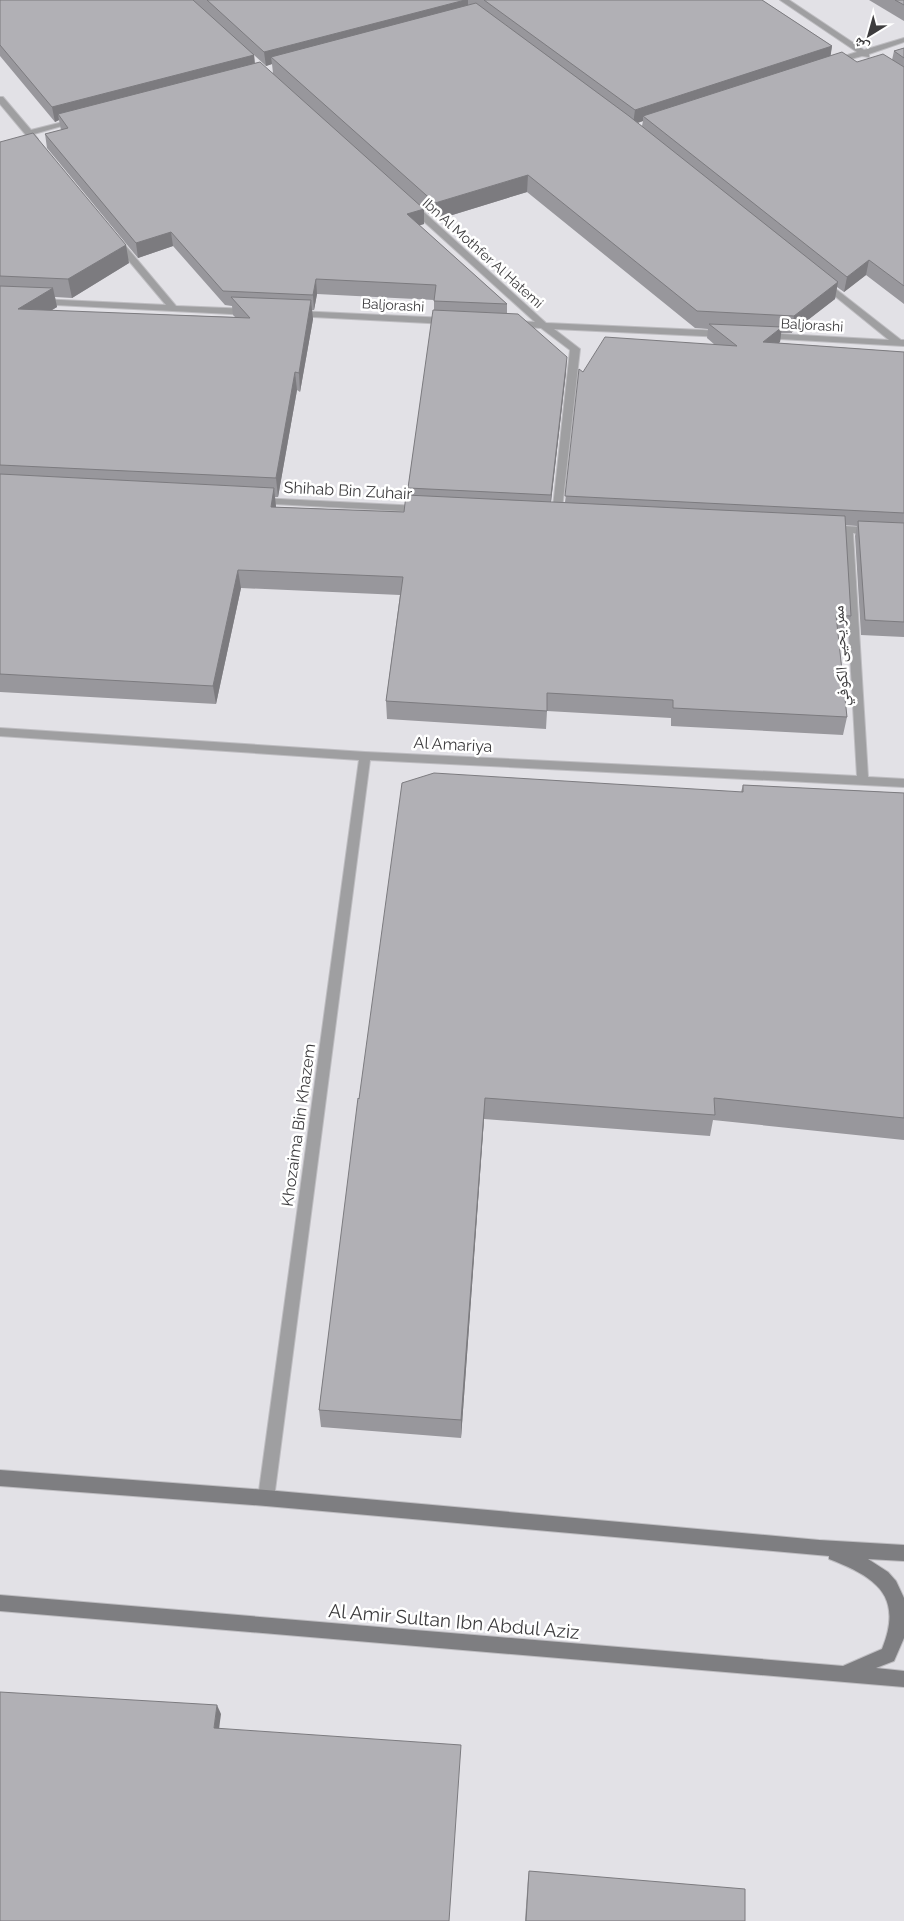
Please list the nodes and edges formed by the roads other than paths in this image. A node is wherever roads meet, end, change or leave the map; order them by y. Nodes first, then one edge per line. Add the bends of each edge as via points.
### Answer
1 (784, 0) edge
2 (904, 40) edge
3 (863, 52) junction
4 (871, 58) edge
5 (826, 65) edge
6 (0, 99) edge
7 (85, 118) edge
8 (28, 133) junction
9 (41, 148) edge
10 (403, 199) edge
11 (110, 232) edge
12 (815, 276) edge
13 (29, 301) edge
14 (173, 308) junction
15 (261, 312) edge
16 (290, 314) edge
17 (455, 321) edge
18 (504, 323) edge
19 (543, 325) junction
20 (731, 334) edge
21 (750, 336) edge
22 (901, 343) edge
23 (249, 500) edge
24 (428, 509) edge
25 (557, 516) edge
26 (819, 528) edge
27 (848, 529) junction
28 (904, 532) edge
29 (0, 732) edge
30 (365, 756) junction
31 (863, 782) junction
32 (904, 783) edge
33 (0, 1478) edge
34 (266, 1498) junction
35 (819, 1548) junction
36 (904, 1553) edge
37 (0, 1603) edge
38 (843, 1674) junction
39 (904, 1679) edge

1 - 3 street
2 - 3 street
3 - 4 street
3 - 5 street
6 - 8 street
7 - 8 street
8 - 9 street
10 - 19 street, Ibn Al Mothfer Al Hatemi
11 - 14 street
12 - 22 street
13 - 14 street
14 - 15 street
16 - 17 street, Baljorashi
18 - 19 street
19 - 20 street
19 - 25 street, Ibn Al Mothfer Al Hatemi via 574,349
21 - 22 street, Baljorashi
23 - 24 street, Shihab Bin Zuhair
26 - 27 street
27 - 28 street
27 - 31 street, ممر يحيى الكوفي
29 - 30 street, Al Amariya
30 - 31 street, Al Amariya
30 - 34 street, Khozaima Bin Khazem
31 - 32 street, Al Amariya
33 - 34 street
34 - 35 street
35 - 36 street
35 - 38 street via 858,1561 885,1578 898,1602 900,1627 888,1655
37 - 38 street, Al Amir Sultan Ibn Abdul Aziz
38 - 39 street, Al Amir Sultan Ibn Abdul Aziz

